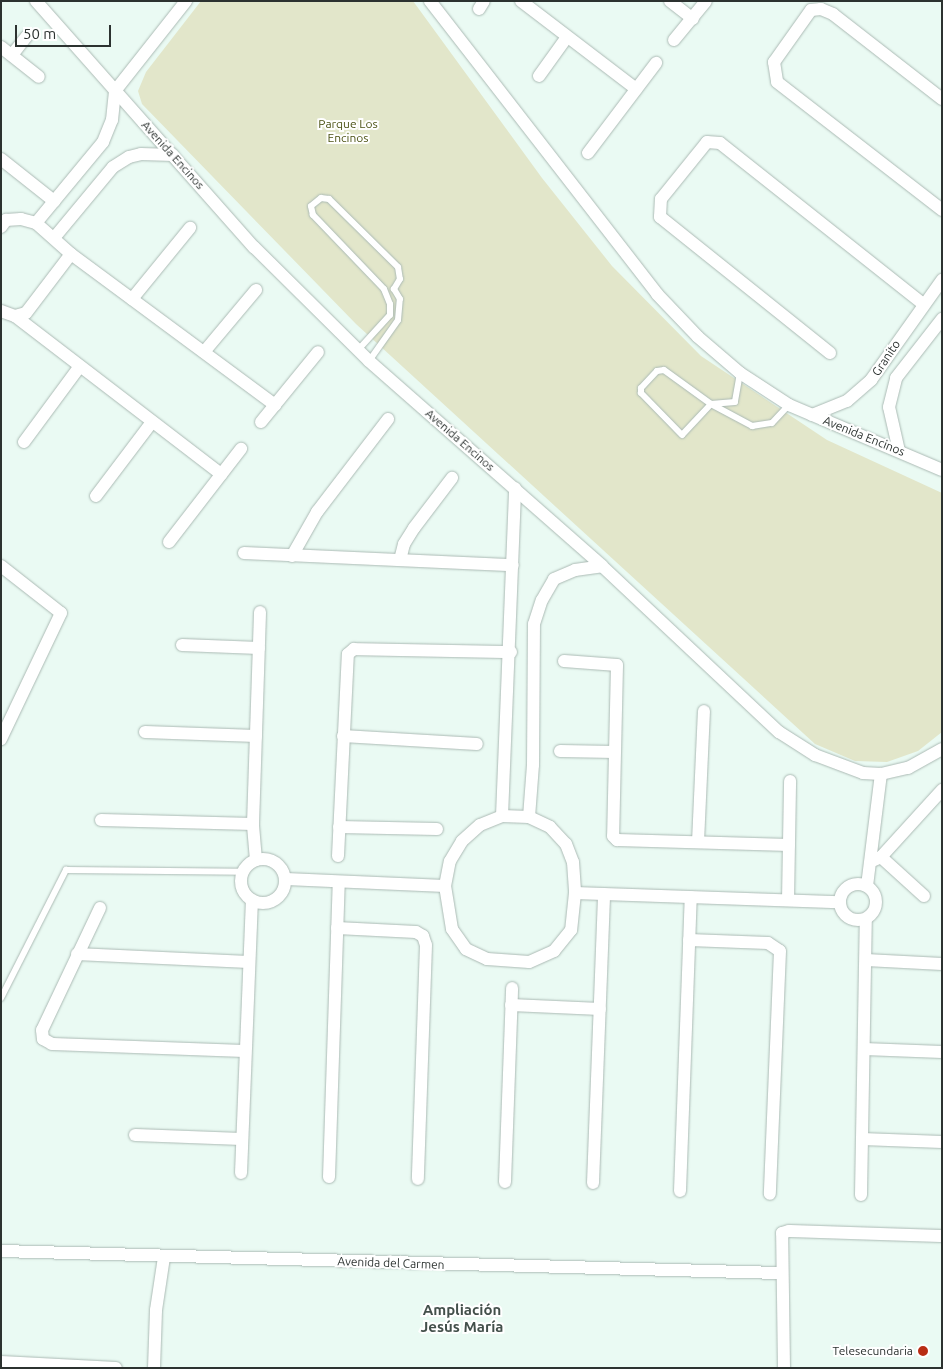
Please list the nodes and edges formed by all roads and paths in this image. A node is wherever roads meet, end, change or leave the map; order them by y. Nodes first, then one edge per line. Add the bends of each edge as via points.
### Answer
1 (36, 1) edge
2 (186, 1) edge
3 (430, 1) edge
4 (521, 1) edge
5 (670, 1) edge
6 (706, 1) edge
7 (693, 19) junction
8 (26, 36) dead end
9 (568, 36) junction
10 (674, 40) dead end
11 (1, 47) edge
12 (12, 55) junction
13 (656, 62) dead end
14 (39, 76) dead end
15 (539, 76) dead end
16 (636, 89) junction
17 (115, 91) junction
18 (942, 99) edge
19 (588, 153) dead end
20 (173, 155) junction
21 (1, 159) edge
22 (54, 201) junction
23 (942, 210) edge
24 (36, 223) junction
25 (1, 227) edge
26 (190, 228) dead end
27 (54, 238) junction
28 (71, 254) junction
29 (942, 280) edge
30 (384, 288) junction
31 (394, 288) junction
32 (256, 290) dead end
33 (132, 299) junction
34 (922, 304) junction
35 (1, 311) edge
36 (15, 316) junction
37 (942, 319) edge
38 (358, 350) junction
39 (204, 352) junction
40 (318, 352) dead end
41 (830, 353) dead end
42 (369, 361) junction
43 (80, 366) junction
44 (740, 373) junction
45 (711, 404) junction
46 (275, 405) junction
47 (789, 405) junction
48 (812, 415) junction
49 (388, 419) dead end
50 (152, 422) junction
51 (261, 422) dead end
52 (24, 442) dead end
53 (241, 448) dead end
54 (899, 451) junction
55 (942, 470) edge
56 (221, 474) junction
57 (452, 478) dead end
58 (515, 488) junction
59 (96, 496) dead end
60 (170, 542) dead end
61 (244, 553) dead end
62 (292, 556) junction
63 (400, 560) junction
64 (513, 565) junction
65 (1, 566) edge
66 (602, 566) junction
67 (260, 612) dead end
68 (182, 645) dead end
69 (259, 648) junction
70 (511, 652) junction
71 (564, 661) dead end
72 (704, 711) dead end
73 (145, 732) dead end
74 (256, 736) junction
75 (343, 736) junction
76 (1, 739) edge
77 (477, 744) dead end
78 (942, 749) edge
79 (560, 751) dead end
80 (615, 752) junction
81 (881, 774) junction
82 (790, 781) dead end
83 (942, 790) edge
84 (502, 816) junction
85 (529, 817) junction
86 (101, 820) dead end
87 (253, 824) junction
88 (339, 827) junction
89 (437, 829) dead end
90 (698, 842) junction
91 (788, 845) junction
92 (338, 856) dead end
93 (877, 859) junction
94 (256, 860) junction
95 (242, 872) junction
96 (286, 879) junction
97 (339, 882) junction
98 (446, 886) junction
99 (867, 886) junction
100 (575, 893) junction
101 (604, 894) junction
102 (924, 896) dead end
103 (691, 897) junction
104 (252, 900) junction
105 (788, 900) junction
106 (839, 902) junction
107 (100, 908) dead end
108 (866, 919) junction
109 (337, 928) junction
110 (690, 940) junction
111 (78, 954) junction
112 (866, 960) junction
113 (248, 962) junction
114 (942, 964) edge
115 (512, 988) dead end
116 (1, 998) edge
117 (511, 1005) junction
118 (600, 1010) junction
119 (864, 1049) junction
120 (245, 1050) junction
121 (942, 1052) edge
122 (135, 1135) dead end
123 (242, 1139) junction
124 (862, 1139) junction
125 (942, 1142) edge
126 (241, 1173) dead end
127 (329, 1177) dead end
128 (418, 1179) dead end
129 (505, 1182) dead end
130 (593, 1183) dead end
131 (680, 1191) dead end
132 (770, 1194) dead end
133 (861, 1195) dead end
134 (942, 1236) edge
135 (1, 1251) edge
136 (164, 1256) junction
137 (781, 1273) junction
138 (1, 1362) edge
139 (102, 1368) edge
140 (116, 1368) edge
141 (154, 1368) edge
142 (784, 1368) edge

1 - 17 street, Avenida Encinos
2 - 17 street
3 - 44 street, Avenida Encinos via 657,294 698,337
4 - 9 street
5 - 7 street
6 - 7 street
7 - 10 street
8 - 12 street
9 - 15 street
9 - 16 street
11 - 12 street
12 - 14 street
13 - 16 street
16 - 19 street
17 - 20 street, Avenida Encinos
17 - 22 street via 109,131
18 - 23 street via 833,14 821,9 811,10 774,62 777,82
20 - 27 street via 135,155 113,167
20 - 38 street, Avenida Encinos via 254,247
21 - 22 street
22 - 24 street
24 - 25 street via 6,220
24 - 27 street
26 - 33 street
27 - 28 street
28 - 33 street
28 - 36 street via 26,313
29 - 34 street, Granito
30 - 31 lane
30 - 31 lane via 312,215 311,206 321,198 329,199 398,267 400,279
30 - 38 lane via 390,315
31 - 42 lane via 400,299 398,320
32 - 39 street
33 - 39 street
34 - 41 street via 720,143 707,142 662,199 660,217
34 - 48 street, Granito via 871,380 847,401
35 - 36 street
36 - 43 street
37 - 54 street, Granito via 896,378 889,407
38 - 42 street, Avenida Encinos
39 - 46 street
40 - 46 street
42 - 58 street, Avenida Encinos
43 - 50 street
43 - 52 street
44 - 45 lane via 735,402
44 - 47 street, Avenida Encinos
45 - 45 lane via 664,370 657,371 641,388 641,393 682,435
45 - 47 lane via 752,426 772,423
46 - 51 street
47 - 48 street, Avenida Encinos
48 - 54 street, Avenida Encinos
49 - 62 street via 307,527
50 - 56 street
50 - 59 street
53 - 56 street
54 - 55 street, Avenida Encinos
56 - 60 street
57 - 63 street via 414,528 404,544
58 - 64 street
58 - 66 street, Avenida Encinos
61 - 62 street
62 - 63 street
63 - 64 street
64 - 70 street
65 - 76 street via 61,613
66 - 81 street, Avenida Encinos via 779,732 838,766
66 - 85 street via 575,570 554,579 534,624 533,765
67 - 69 street
68 - 69 street
69 - 74 street
70 - 75 street via 354,649 346,662
70 - 84 street
71 - 80 street via 617,665
72 - 90 street
73 - 74 street
74 - 87 street
75 - 77 street
75 - 88 street
78 - 81 street, Avenida Encinos via 908,768
79 - 80 street
80 - 90 street via 613,836 623,841
81 - 93 street
82 - 91 street
83 - 93 street
84 - 85 street
84 - 98 street via 480,825 462,841 450,861
85 - 100 street via 550,827 566,844 573,862
86 - 87 street
87 - 94 street
88 - 89 street
88 - 92 street
90 - 91 street
91 - 105 street
93 - 99 street
93 - 102 street
94 - 95 street
94 - 96 street via 276,862
95 - 104 street via 244,893
95 - 116 lane via 66,870
96 - 97 street
96 - 104 street via 279,897 261,904
97 - 98 street
97 - 109 street
98 - 100 street via 452,929 466,949 487,959 504,961 530,962 564,943 571,930
99 - 106 street via 849,886
99 - 108 street via 877,900 874,911
100 - 101 street
101 - 103 street
101 - 118 street
103 - 105 street
103 - 110 street
104 - 113 street
105 - 106 street
106 - 108 street via 846,916
107 - 111 street
108 - 112 street
109 - 127 street
109 - 128 street via 416,932 423,936 426,945
110 - 131 street
110 - 132 street via 768,943 780,951
111 - 113 street
111 - 120 street via 42,1030 43,1039 52,1044
112 - 114 street
112 - 119 street
113 - 120 street
115 - 117 street
117 - 118 street
117 - 129 street
118 - 130 street
119 - 121 street
119 - 124 street
120 - 123 street
122 - 123 street
123 - 126 street
124 - 125 street
124 - 133 street
134 - 137 street via 789,1231 782,1233 780,1239
135 - 136 street, Avenida del Carmen
136 - 137 street, Avenida del Carmen
136 - 141 street via 156,1310
137 - 142 street
138 - 139 street
139 - 140 street

